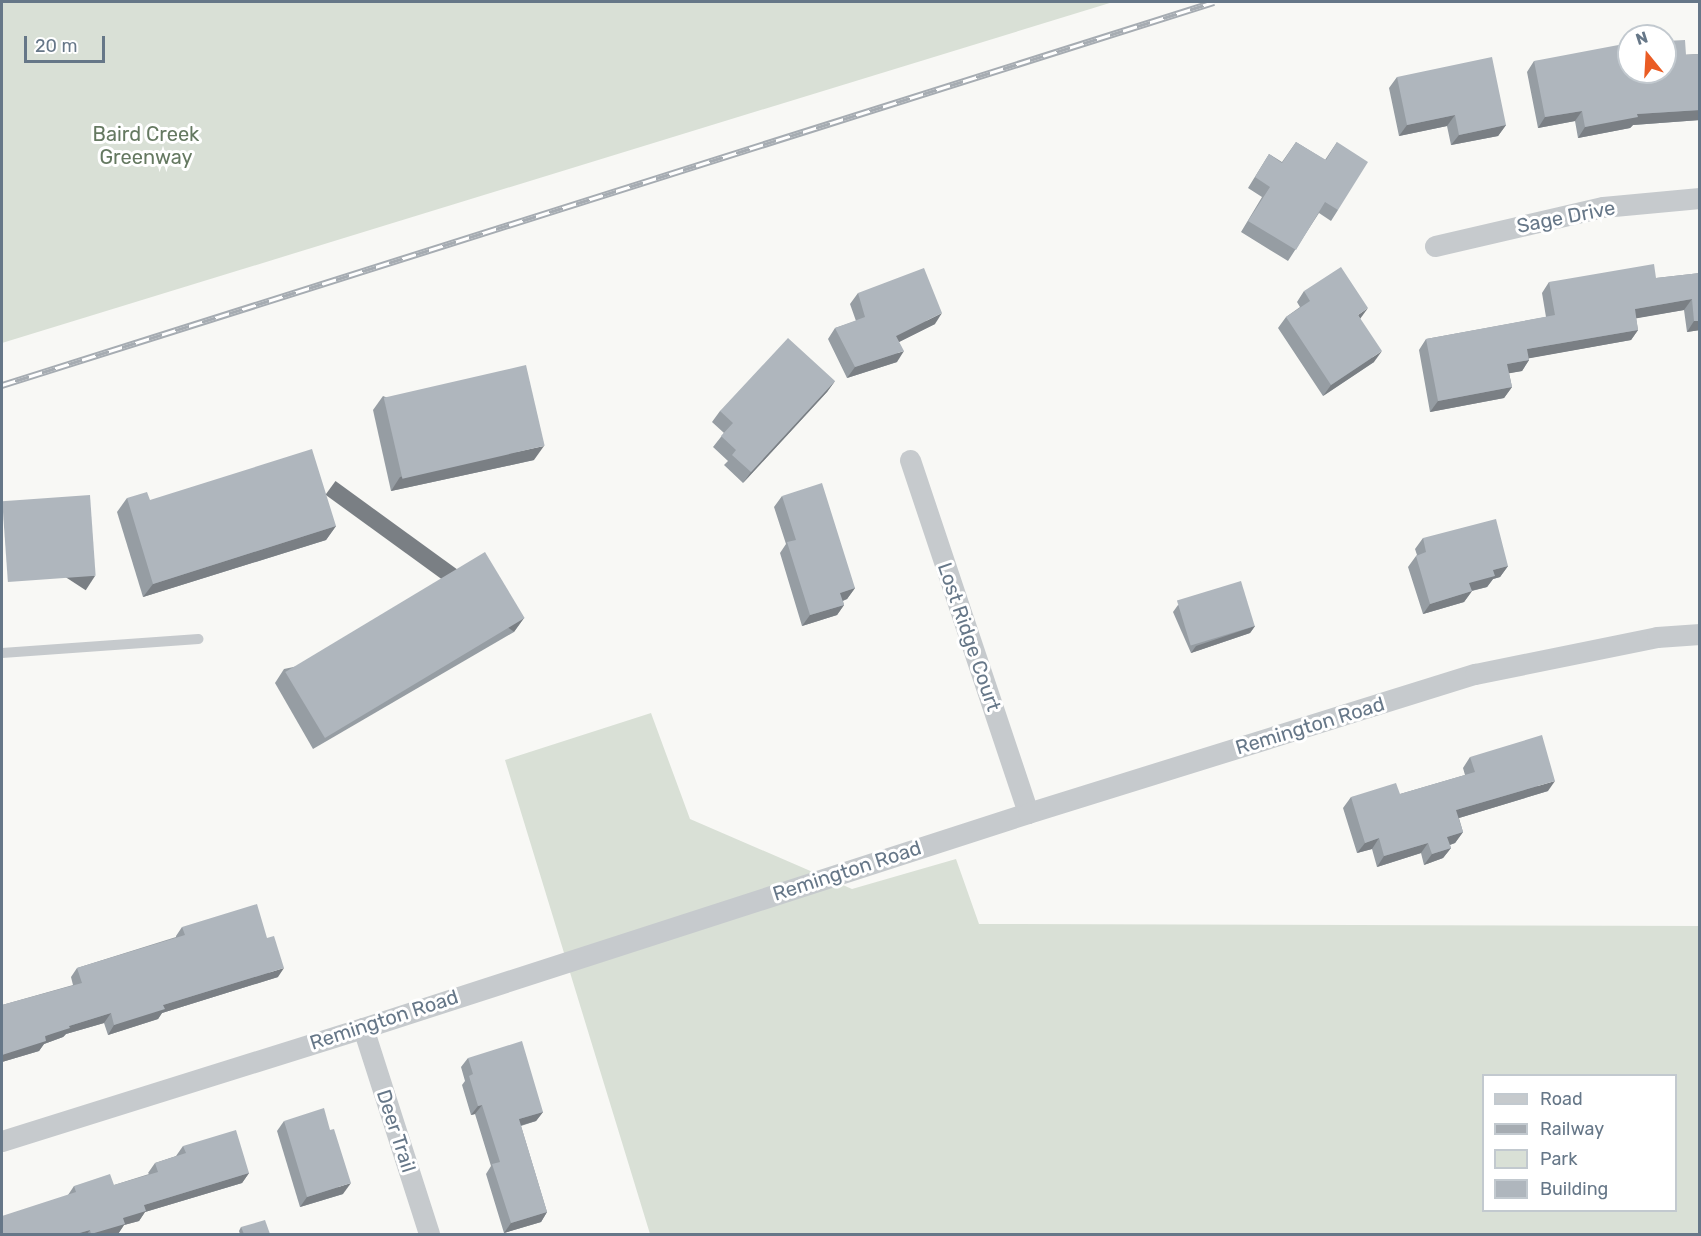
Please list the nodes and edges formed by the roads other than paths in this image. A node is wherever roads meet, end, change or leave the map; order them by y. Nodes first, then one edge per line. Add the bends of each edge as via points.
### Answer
1 (1700, 198) edge
2 (1435, 246) dead end
3 (910, 460) dead end
4 (1700, 634) edge
5 (199, 639) dead end
6 (2, 653) edge
7 (1028, 813) junction
8 (363, 1028) junction
9 (2, 1141) edge
10 (429, 1234) edge

1 - 2 street, Sage Drive via 1602,207
3 - 7 street, Lost Ridge Court
4 - 7 street, Remington Road via 1657,637 1475,674
5 - 6 lane
7 - 8 street, Remington Road
8 - 9 street, Remington Road
8 - 10 street, Deer Trail

